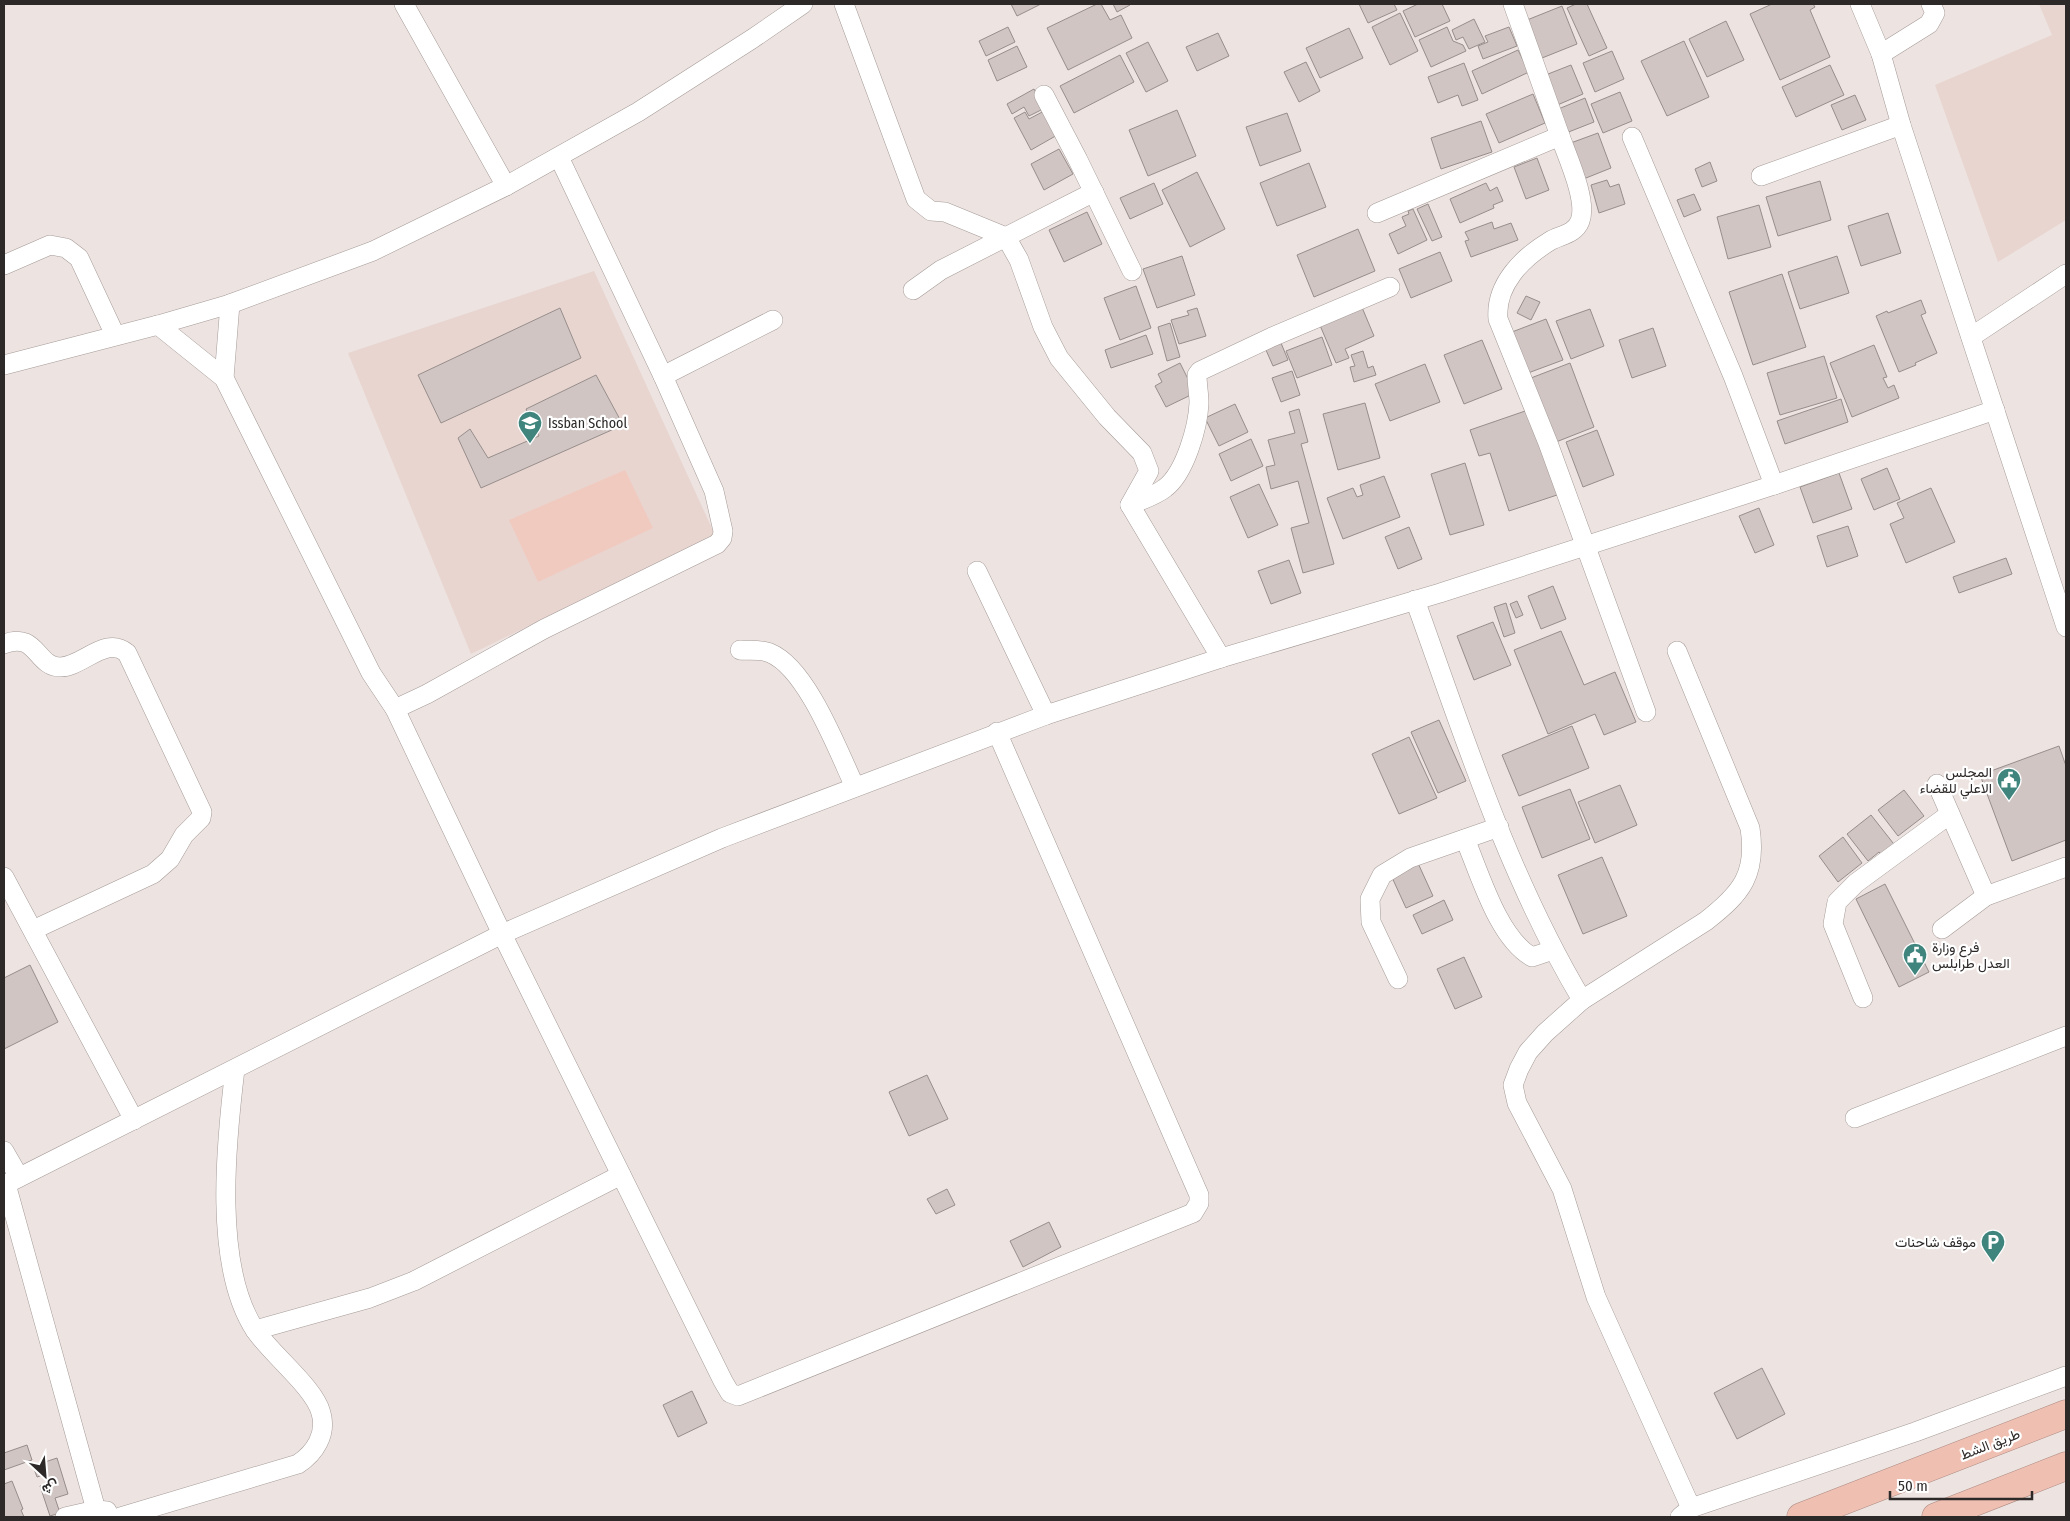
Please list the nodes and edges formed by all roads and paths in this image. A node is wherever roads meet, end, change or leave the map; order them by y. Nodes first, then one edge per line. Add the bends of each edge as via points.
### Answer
1 (404, 4) edge
2 (803, 4) edge
3 (844, 4) edge
4 (1513, 4) edge
5 (1860, 4) edge
6 (1931, 4) edge
7 (1881, 54) junction
8 (1044, 96) dead end
9 (1900, 125) junction
10 (1560, 136) junction
11 (1632, 137) dead end
12 (560, 157) junction
13 (1762, 176) dead end
14 (506, 186) junction
15 (1094, 192) junction
16 (1377, 213) dead end
17 (1006, 237) junction
18 (4, 265) edge
19 (1132, 271) dead end
20 (2066, 274) edge
21 (1390, 287) dead end
22 (913, 290) dead end
23 (230, 304) junction
24 (773, 320) dead end
25 (158, 325) junction
26 (115, 335) junction
27 (1971, 337) junction
28 (4, 365) edge
29 (663, 376) junction
30 (224, 378) junction
31 (1995, 410) junction
32 (1774, 485) junction
33 (1130, 505) junction
34 (1585, 546) junction
35 (977, 571) dead end
36 (1415, 600) junction
37 (2066, 627) edge
38 (4, 644) edge
39 (740, 650) dead end
40 (1677, 650) dead end
41 (1221, 658) junction
42 (395, 709) junction
43 (1646, 712) dead end
44 (1046, 715) junction
45 (997, 732) junction
46 (1937, 784) dead end
47 (856, 787) junction
48 (1950, 814) junction
49 (1499, 827) junction
50 (1465, 839) junction
51 (2066, 867) edge
52 (4, 877) edge
53 (1986, 896) junction
54 (1942, 929) dead end
55 (33, 930) junction
56 (502, 934) junction
57 (1553, 950) junction
58 (1398, 979) dead end
59 (1863, 998) dead end
60 (1582, 1000) junction
61 (2066, 1036) edge
62 (235, 1069) junction
63 (1855, 1118) dead end
64 (134, 1120) junction
65 (4, 1151) edge
66 (621, 1175) junction
67 (10, 1182) edge
68 (255, 1330) junction
69 (2066, 1376) edge
70 (2066, 1414) edge
71 (2066, 1466) edge
72 (96, 1510) junction
73 (1686, 1512) edge
74 (65, 1517) edge
75 (120, 1517) edge
76 (1801, 1517) edge
77 (1936, 1517) edge

1 - 14 street
2 - 12 street via 638,112
3 - 17 street via 916,199 931,211 945,212
4 - 10 street
5 - 7 street
6 - 7 street via 1935,13 1929,24
7 - 9 street
8 - 15 street
9 - 13 street
9 - 27 street
10 - 16 street
10 - 34 street via 1580,190 1580,220 1572,232 1550,241 1510,275 1500,294 1497,310
11 - 32 street via 1733,376
12 - 14 street
12 - 29 street
14 - 23 street via 374,251
15 - 17 street
15 - 19 street
17 - 22 street via 941,270
17 - 33 street via 1019,260 1043,327 1059,358 1107,417 1142,453 1149,471
18 - 26 street via 50,245 59,245 73,252 79,258
20 - 27 street
21 - 33 street via 1200,371 1197,375 1199,402 1195,427 1176,478 1164,489
23 - 25 street
23 - 30 street
24 - 29 street
25 - 26 street
25 - 30 street
26 - 28 street
27 - 31 street
29 - 42 street via 714,491 722,538 717,544 544,629
30 - 42 street via 371,673
31 - 32 street
31 - 37 street
32 - 34 street
33 - 41 street
34 - 36 street
34 - 43 street
35 - 44 street
36 - 41 street
36 - 49 street
38 - 55 street via 26,642 50,664 62,667 111,647 127,654 202,812 201,818 184,835 170,859 153,874
39 - 47 street via 769,652 791,667 808,690
40 - 60 street via 1750,828 1754,848 1750,871 1724,907 1706,921
41 - 44 street
42 - 56 street
44 - 45 street
45 - 47 street
45 - 66 street via 1199,1195 1193,1214 738,1396 730,1393 723,1381
46 - 48 street
47 - 56 street via 722,838
48 - 53 street
48 - 59 street via 1856,883 1837,902 1833,924
49 - 50 street
49 - 57 street
50 - 57 street via 1498,918 1514,943 1532,956
50 - 58 street via 1396,866 1382,875 1370,899 1371,922
51 - 53 street
52 - 55 street
53 - 54 street
55 - 64 street
56 - 62 street
56 - 66 street
57 - 60 street
60 - 73 street via 1528,1052 1513,1085 1517,1103 1562,1189 1596,1297
61 - 63 street
62 - 64 street
62 - 68 street via 226,1163 229,1246 237,1293
64 - 67 street
65 - 67 street
66 - 68 street via 414,1281 370,1298
67 - 72 street
68 - 75 street via 320,1407 322,1433 314,1450 307,1458 287,1468
69 - 73 street
70 - 76 highway, طريق الشط
71 - 77 highway
72 - 74 street
72 - 75 street via 112,1512

